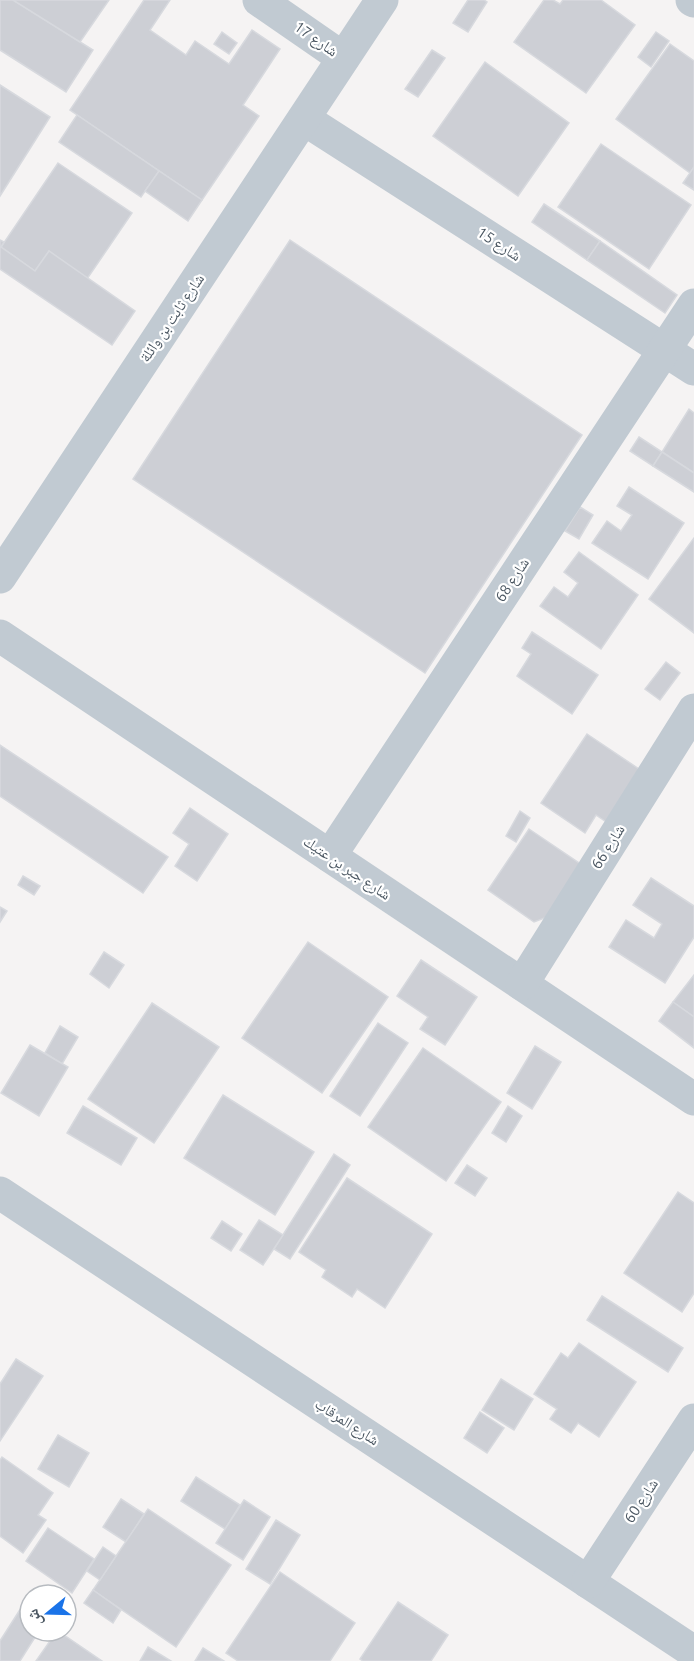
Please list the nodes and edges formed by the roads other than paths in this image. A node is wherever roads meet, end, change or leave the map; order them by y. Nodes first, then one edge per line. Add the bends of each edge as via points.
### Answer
1 (259, 0) edge
2 (382, 0) edge
3 (343, 58) junction
4 (304, 119) junction
5 (694, 305) edge
6 (664, 350) junction
7 (694, 369) edge
8 (0, 577) edge
9 (0, 636) edge
10 (694, 710) edge
11 (330, 856) junction
12 (522, 984) junction
13 (694, 1099) edge
14 (0, 1193) edge
15 (694, 1420) edge
16 (588, 1582) junction
17 (694, 1652) edge

1 - 3 street, شارع 17
2 - 3 street, شارع ثابت بن وائلة
3 - 4 street, شارع ثابت بن وائلة
4 - 6 street, شارع 15
4 - 8 street, شارع ثابت بن وائلة
5 - 6 street, شارع 68
6 - 7 street, شارع 15
6 - 11 street, شارع 68
9 - 11 street, شارع جبر بن عتيك
10 - 12 street, شارع 66
11 - 12 street, شارع جبر بن عتيك
12 - 13 street, شارع جبر بن عتيك
14 - 16 street, شارع المرقاب
15 - 16 street, شارع 60
16 - 17 street, شارع المرقاب

